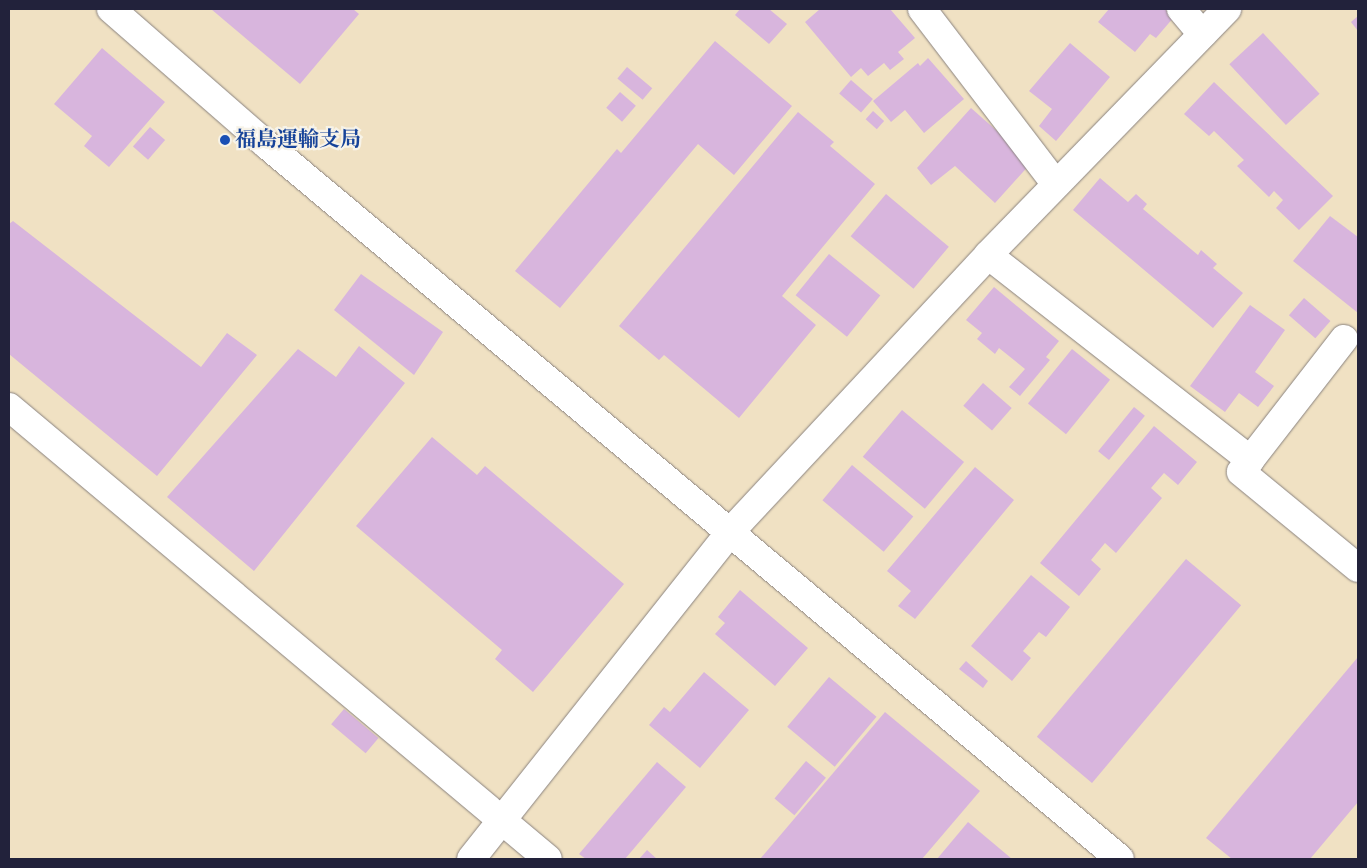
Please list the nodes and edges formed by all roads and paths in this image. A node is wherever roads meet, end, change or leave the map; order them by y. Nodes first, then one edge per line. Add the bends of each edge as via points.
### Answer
1 (111, 9) edge
2 (922, 9) edge
3 (1181, 9) edge
4 (1227, 9) edge
5 (1202, 34) junction
6 (1056, 184) junction
7 (988, 255) junction
8 (1344, 339) dead end
9 (9, 407) edge
10 (1250, 460) junction
11 (730, 532) junction
12 (1358, 568) edge
13 (502, 822) junction
14 (471, 859) edge
15 (548, 859) edge
16 (1120, 859) edge

1 - 11 street via 267,145
2 - 6 street
3 - 5 street
4 - 5 street
5 - 6 street
6 - 7 street
7 - 10 street
7 - 11 street
8 - 10 street
9 - 13 street
10 - 12 street via 1241,472
11 - 13 street
11 - 16 street
13 - 14 street
13 - 15 street

